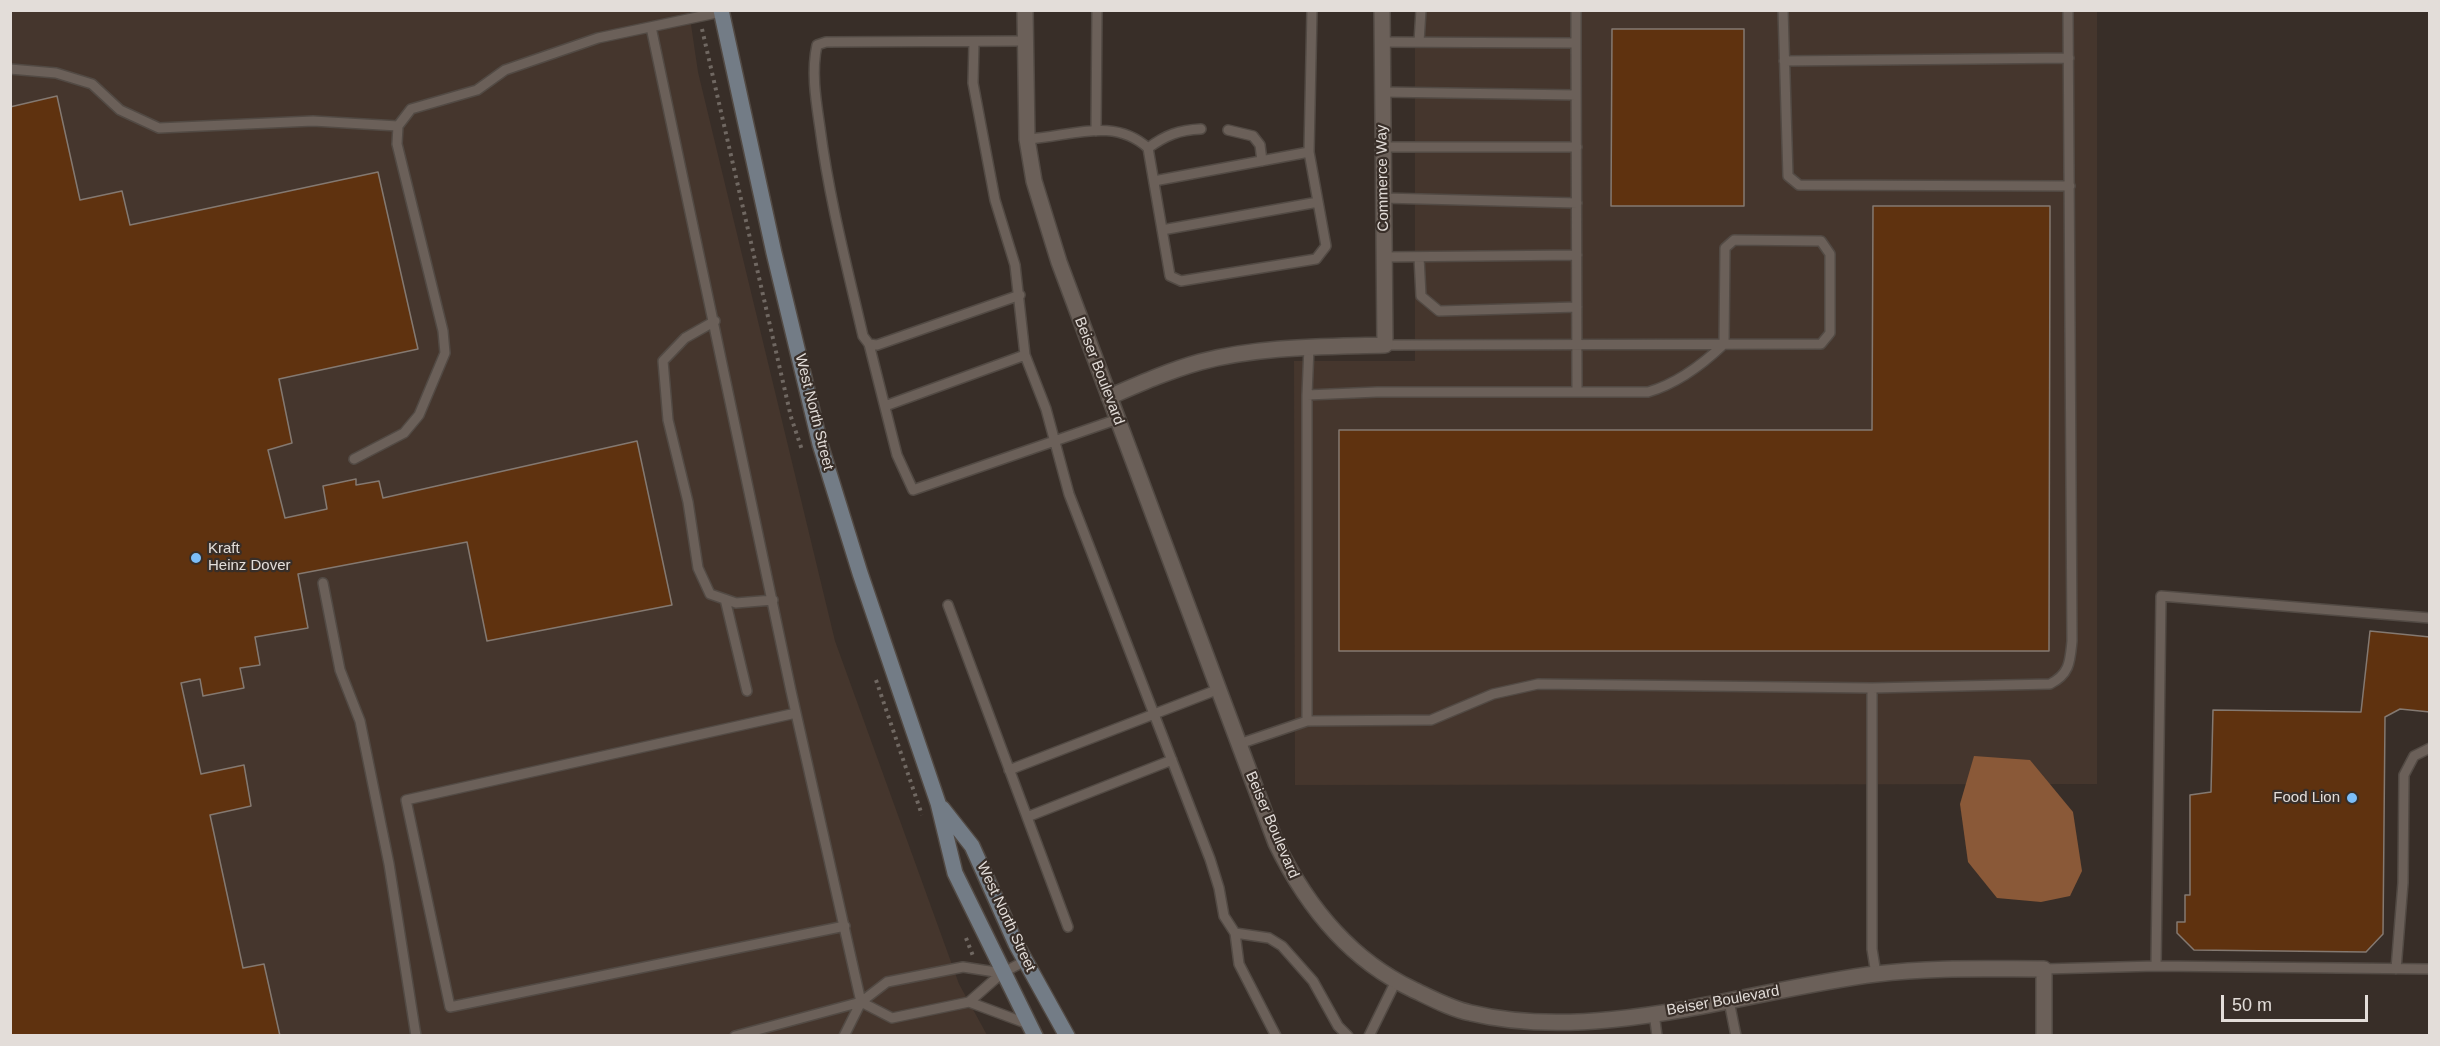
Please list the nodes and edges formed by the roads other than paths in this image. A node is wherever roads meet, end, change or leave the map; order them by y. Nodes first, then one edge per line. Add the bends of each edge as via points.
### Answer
1 (1025, 10) edge
2 (1097, 10) edge
3 (1312, 10) edge
4 (1382, 10) edge
5 (1421, 10) edge
6 (1576, 10) edge
7 (1783, 10) edge
8 (2068, 10) edge
9 (721, 11) edge
10 (651, 27) junction
11 (1024, 41) junction
12 (974, 42) junction
13 (1382, 42) junction
14 (1419, 42) junction
15 (1576, 43) junction
16 (2069, 58) junction
17 (1784, 61) junction
18 (10, 69) edge
19 (1382, 92) junction
20 (1576, 95) junction
21 (398, 126) junction
22 (1201, 129) dead end
23 (1096, 130) junction
24 (1228, 130) dead end
25 (1027, 139) junction
26 (1383, 147) junction
27 (1577, 147) junction
28 (1148, 148) junction
29 (1310, 153) junction
30 (1262, 161) junction
31 (1154, 180) junction
32 (2070, 186) junction
33 (1383, 198) junction
34 (1318, 202) junction
35 (1577, 203) junction
36 (1162, 231) junction
37 (1577, 255) junction
38 (1384, 257) junction
39 (1419, 257) junction
40 (1020, 295) junction
41 (1577, 307) junction
42 (715, 321) junction
43 (869, 344) junction
44 (1578, 344) junction
45 (1724, 344) junction
46 (1385, 345) junction
47 (1309, 347) junction
48 (1025, 355) junction
49 (1577, 392) junction
50 (1307, 395) junction
51 (1109, 397) junction
52 (885, 406) junction
53 (1118, 419) junction
54 (1054, 443) junction
55 (354, 459) dead end
56 (323, 583) dead end
57 (725, 599) junction
58 (773, 600) junction
59 (948, 604) dead end
60 (2430, 618) edge
61 (1872, 688) junction
62 (1219, 689) junction
63 (747, 691) dead end
64 (796, 713) junction
65 (1155, 714) junction
66 (1307, 721) junction
67 (1239, 744) junction
68 (2430, 748) edge
69 (1173, 760) junction
70 (1009, 770) junction
71 (938, 803) junction
72 (1027, 817) junction
73 (845, 926) junction
74 (1068, 927) dead end
75 (1235, 933) junction
76 (1025, 961) junction
77 (2156, 966) junction
78 (2044, 969) junction
79 (2396, 969) junction
80 (2430, 969) edge
81 (1002, 973) junction
82 (1876, 974) junction
83 (1396, 981) junction
84 (1729, 1001) junction
85 (861, 1002) junction
86 (969, 1002) junction
87 (1654, 1013) junction
88 (1032, 1030) edge
89 (416, 1035) edge
90 (735, 1035) edge
91 (844, 1035) edge
92 (1067, 1035) edge
93 (1276, 1035) edge
94 (1348, 1035) edge
95 (1369, 1035) edge
96 (1657, 1035) edge
97 (1736, 1035) edge
98 (2044, 1035) edge

1 - 11 street, Beiser Boulevard
2 - 23 lane
3 - 29 lane
4 - 13 street, Commerce Way
5 - 14 lane
6 - 15 lane
7 - 17 lane
8 - 16 lane
9 - 10 lane
9 - 71 main road, West North Street via 820,444
10 - 21 lane via 598,38 505,70 477,90 411,109
10 - 42 lane
11 - 12 lane
11 - 25 street, Beiser Boulevard
12 - 40 lane via 974,83 995,200
12 - 43 lane via 817,45 815,93 825,170 863,336
13 - 14 lane
13 - 19 street, Commerce Way
14 - 15 lane
15 - 20 lane
16 - 17 lane
16 - 32 lane
17 - 32 lane via 1788,176 1799,185
18 - 21 lane via 56,73 92,84 120,110 159,128 313,121
19 - 20 lane
19 - 26 street, Commerce Way
20 - 27 lane
21 - 55 lane via 397,144 445,353 419,415 404,433
22 - 28 lane via 1181,130
23 - 25 lane
23 - 28 lane via 1118,130 1135,136
24 - 30 lane via 1254,136
25 - 51 street, Beiser Boulevard via 1034,181 1059,262
26 - 27 lane
26 - 33 street, Commerce Way
27 - 35 lane
28 - 31 lane
29 - 30 lane
29 - 34 lane
30 - 31 lane
31 - 36 lane
32 - 61 lane via 2072,641 2067,672 2050,684
33 - 35 lane
33 - 38 street, Commerce Way
34 - 36 lane
34 - 36 lane via 1326,246 1316,259 1181,281 1170,276
35 - 37 lane
37 - 39 lane
37 - 41 lane
38 - 39 lane
38 - 46 street, Commerce Way
39 - 41 lane via 1420,296 1439,311
40 - 43 lane via 878,345
40 - 48 lane
41 - 44 lane
42 - 57 lane via 685,338 663,361 668,420 699,568 710,594
42 - 58 lane
43 - 52 lane
44 - 45 lane
44 - 46 lane
44 - 49 lane
45 - 45 lane via 1821,345 1830,333 1830,254 1821,241 1734,240 1725,248
45 - 49 lane via 1708,360 1659,389
46 - 47 street
47 - 50 lane
47 - 51 street via 1242,353 1202,362 1165,372
48 - 52 lane
48 - 54 lane via 1046,408
49 - 50 lane
50 - 66 lane
51 - 53 street, Beiser Boulevard
52 - 54 lane via 897,455 913,490
53 - 54 lane
53 - 62 street, Beiser Boulevard
54 - 65 lane via 1069,494
56 - 89 lane via 340,670 360,721 389,864
57 - 58 lane via 736,603
57 - 63 lane
58 - 64 lane
59 - 70 lane
60 - 77 lane via 2161,596
61 - 66 lane via 1538,684 1493,694 1431,720
61 - 82 lane via 1872,949
62 - 65 lane
62 - 67 street, Beiser Boulevard
64 - 73 lane
64 - 73 lane via 406,800 450,1007
65 - 69 lane
65 - 70 lane
66 - 67 lane
67 - 83 street, Beiser Boulevard via 1293,880 1322,919 1353,950
68 - 79 lane via 2414,756 2404,775 2403,883
69 - 72 lane
69 - 75 lane via 1210,858 1224,916
70 - 72 lane
71 - 76 main road, West North Street via 972,846
71 - 81 main road, West North Street via 955,873
72 - 74 lane
73 - 85 lane
75 - 93 lane via 1239,964
75 - 94 lane via 1269,938 1282,946 1313,981 1338,1026
76 - 81 lane
76 - 92 main road, West North Street
77 - 78 lane
77 - 79 lane
78 - 82 street, Beiser Boulevard
78 - 98 street
79 - 80 lane
81 - 85 lane via 963,967 887,982
81 - 86 lane
81 - 88 main road, West North Street
82 - 84 street, Beiser Boulevard
83 - 87 street, Beiser Boulevard via 1470,1013 1514,1020 1562,1022
83 - 95 lane
84 - 87 street, Beiser Boulevard
84 - 97 lane
85 - 86 lane via 892,1018
85 - 90 lane
85 - 91 lane
86 - 88 lane
87 - 96 lane

